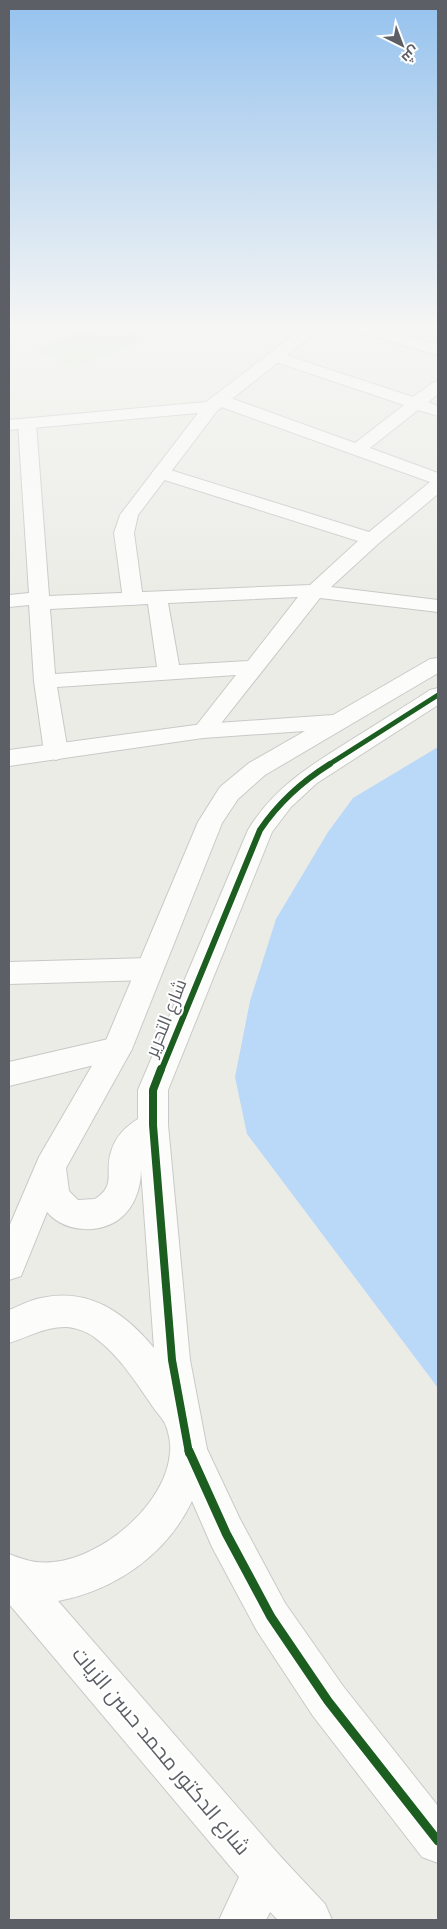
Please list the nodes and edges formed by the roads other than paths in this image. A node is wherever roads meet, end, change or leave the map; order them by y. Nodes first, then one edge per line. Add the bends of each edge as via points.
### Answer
1 (112, 414) edge
2 (207, 414) edge
3 (248, 414) edge
4 (403, 414) edge
5 (18, 424) edge
6 (357, 450) junction
7 (162, 473) junction
8 (438, 479) edge
9 (438, 485) edge
10 (372, 539) junction
11 (315, 591) junction
12 (156, 598) junction
13 (132, 599) junction
14 (39, 600) junction
15 (9, 601) edge
16 (438, 606) edge
17 (438, 664) edge
18 (254, 667) junction
19 (169, 673) junction
20 (45, 681) junction
21 (438, 695) edge
22 (336, 722) junction
23 (203, 731) junction
24 (56, 752) junction
25 (9, 758) edge
26 (149, 969) junction
27 (9, 973) edge
28 (117, 1049) junction
29 (9, 1074) edge
30 (153, 1125) junction
31 (50, 1166) junction
32 (9, 1265) edge
33 (9, 1326) edge
34 (185, 1434) junction
35 (11, 1574) edge
36 (438, 1841) edge
37 (265, 1873) junction
38 (242, 1920) edge
39 (309, 1920) edge

1 - 5 street
2 - 7 street
3 - 6 street
4 - 6 street
5 - 14 street
6 - 8 street
7 - 10 street
7 - 13 street via 129,515 124,533
9 - 10 street
10 - 11 street
11 - 12 street
11 - 16 street
11 - 18 street
12 - 13 street
12 - 19 street
13 - 14 street
14 - 15 street
14 - 20 street
17 - 22 street, شارع التحرير
18 - 19 street
18 - 23 street
19 - 20 street
20 - 24 street
21 - 30 street, شارع التحرير via 309,777 272,810 260,830 153,1090
22 - 23 street
22 - 26 street, شارع التحرير via 258,769 229,793 210,822
23 - 24 street
24 - 25 street
26 - 27 street
26 - 28 street, شارع التحرير
28 - 29 street
28 - 31 street, شارع التحرير
30 - 31 street via 137,1134 128,1145 124,1158 124,1186 118,1200 105,1211 89,1216 72,1214 59,1205 53,1192
30 - 34 street, شارع التحرير via 172,1360
31 - 32 street, شارع التحرير
33 - 34 street via 28,1316 72,1311 112,1327 127,1342
34 - 35 street via 178,1489 157,1523 129,1552 94,1572 55,1582
34 - 36 street via 226,1533 271,1617 328,1701
35 - 37 street, شارع الدكتور محمد حسن الزيات
37 - 38 street
37 - 39 street, شارع الدكتور محمد حسن الزيات

